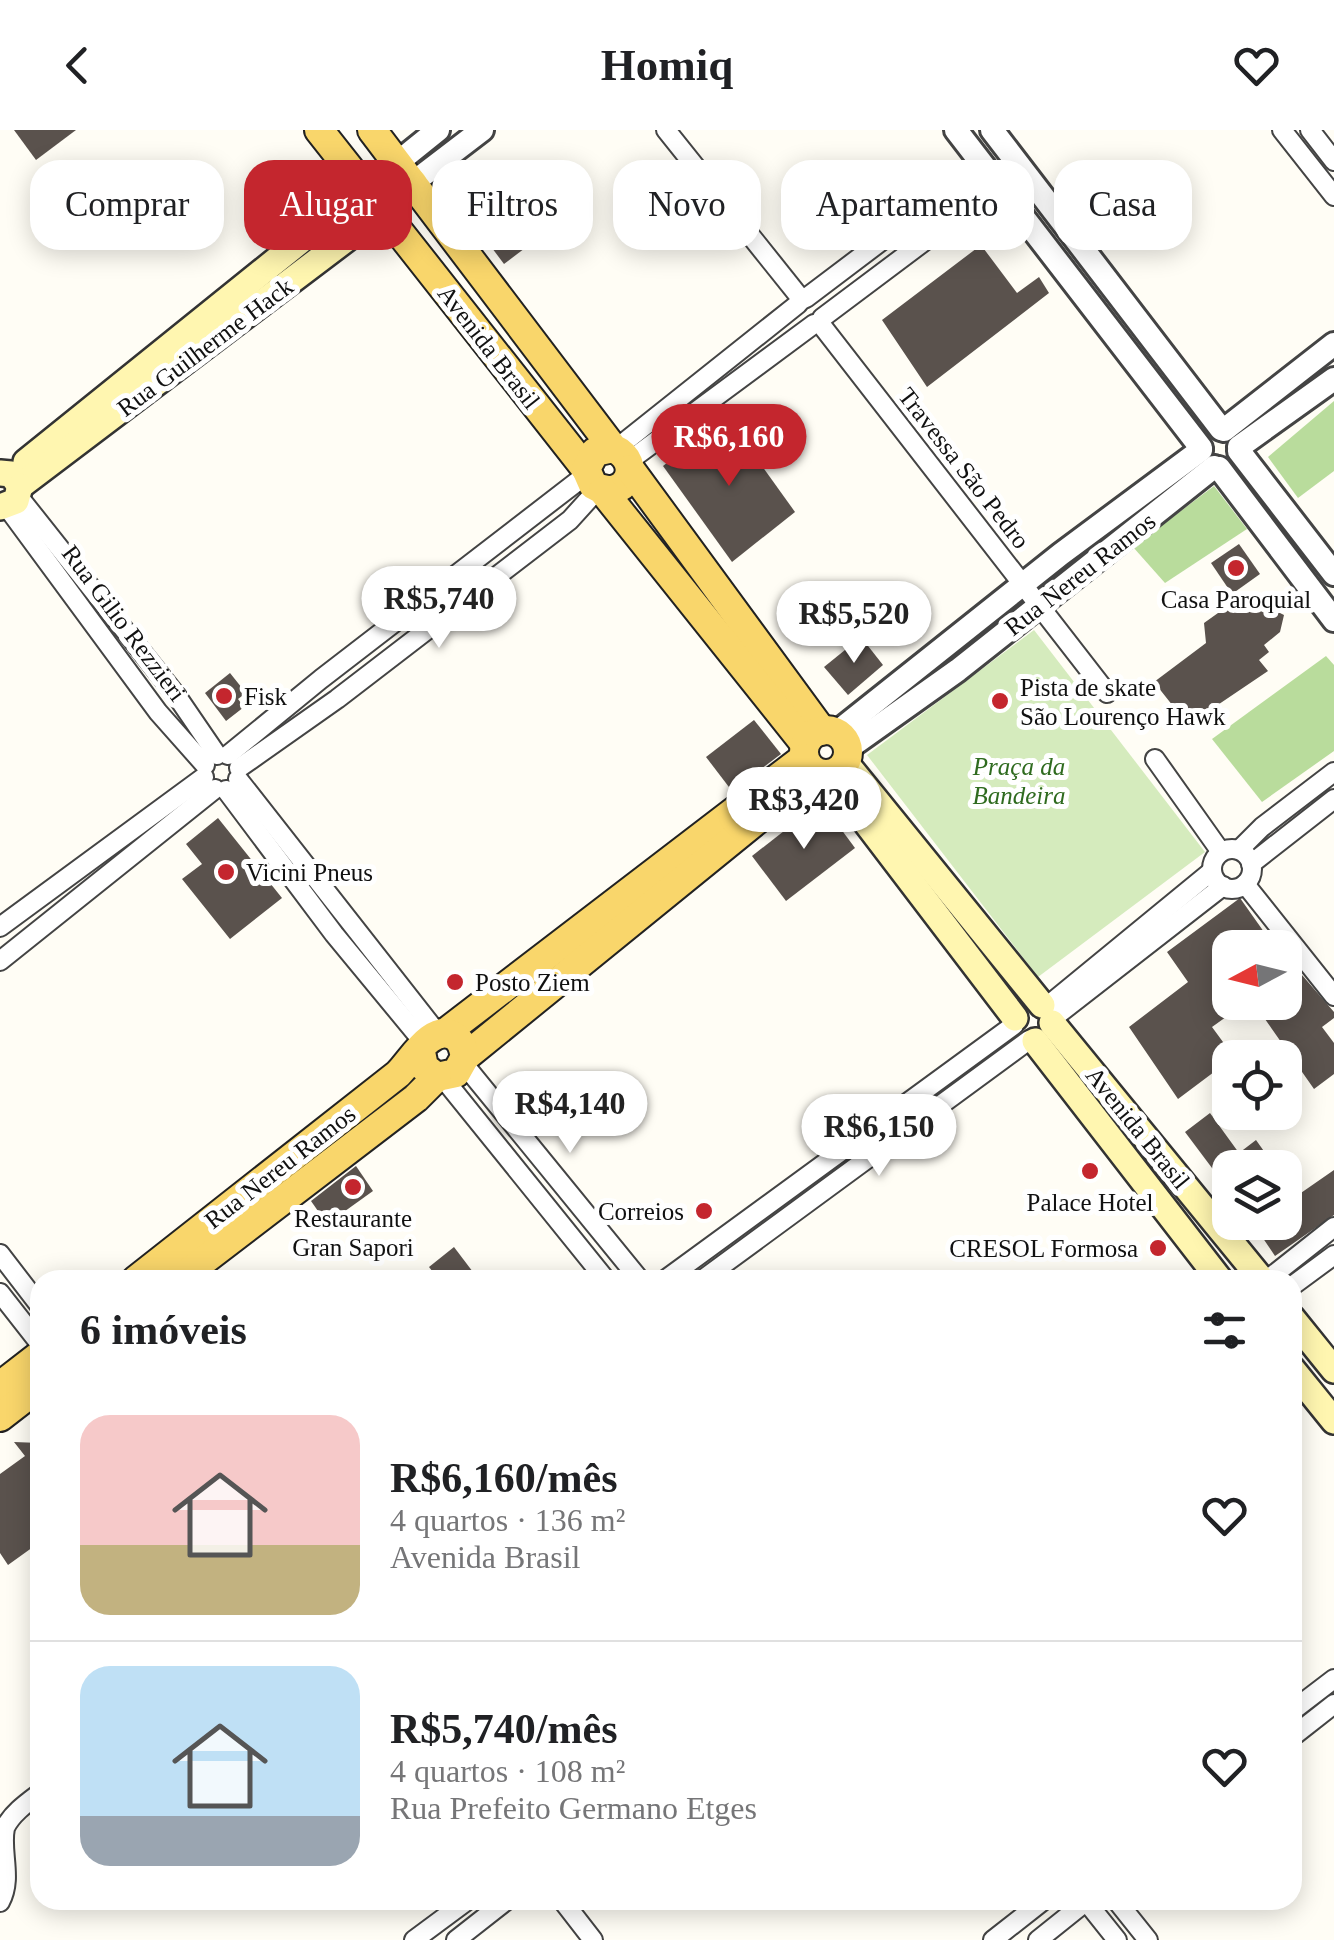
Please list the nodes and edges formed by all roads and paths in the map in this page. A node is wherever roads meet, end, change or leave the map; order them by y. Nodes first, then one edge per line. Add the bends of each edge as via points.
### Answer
1 (319, 130) edge
2 (372, 130) edge
3 (438, 130) edge
4 (482, 130) edge
5 (666, 130) edge
6 (956, 130) edge
7 (992, 130) edge
8 (1282, 130) edge
9 (1310, 130) edge
10 (342, 160) edge
11 (396, 160) edge
12 (979, 160) edge
13 (1334, 161) edge
14 (412, 164) edge
15 (412, 169) edge
16 (412, 180) edge
17 (1334, 196) edge
18 (1034, 232) edge
19 (310, 250) edge
20 (412, 250) edge
21 (869, 250) edge
22 (913, 250) edge
23 (1121, 298) junction
24 (802, 301) junction
25 (1098, 314) junction
26 (818, 321) junction
27 (1334, 344) edge
28 (1334, 379) edge
29 (1231, 439) junction
30 (622, 457) junction
31 (1209, 458) junction
32 (594, 481) junction
33 (7, 486) edge
34 (1334, 574) edge
35 (1024, 586) junction
36 (1040, 606) junction
37 (1334, 620) edge
38 (944, 647) junction
39 (958, 670) junction
40 (321, 679) junction
41 (1106, 693) dead end
42 (176, 695) junction
43 (338, 699) junction
44 (158, 712) junction
45 (826, 753) junction
46 (1156, 759) dead end
47 (221, 772) junction
48 (1334, 772) edge
49 (1334, 800) edge
50 (1237, 855) junction
51 (1217, 879) junction
52 (1244, 884) junction
53 (5, 923) edge
54 (29, 940) junction
55 (0, 961) edge
56 (1334, 996) edge
57 (1035, 1022) junction
58 (432, 1040) junction
59 (452, 1069) junction
60 (1334, 1227) edge
61 (0, 1254) edge
62 (1334, 1254) edge
63 (149, 1270) edge
64 (191, 1270) edge
65 (599, 1270) edge
66 (631, 1270) edge
67 (679, 1270) edge
68 (715, 1270) edge
69 (1213, 1270) edge
70 (1255, 1270) edge
71 (1277, 1270) edge
72 (1302, 1278) edge
73 (0, 1293) edge
74 (30, 1293) edge
75 (1302, 1330) edge
76 (30, 1331) edge
77 (30, 1363) edge
78 (1334, 1370) edge
79 (1302, 1381) edge
80 (0, 1386) edge
81 (30, 1394) edge
82 (0, 1417) edge
83 (1334, 1421) edge
84 (1334, 1679) edge
85 (1302, 1703) edge
86 (1334, 1704) edge
87 (1302, 1729) edge
88 (30, 1802) edge
89 (0, 1902) edge
90 (459, 1910) edge
91 (494, 1910) edge
92 (570, 1910) edge
93 (1031, 1910) edge
94 (1077, 1910) edge
95 (1093, 1910) edge
96 (1124, 1910) edge
97 (440, 1932) edge
98 (414, 1940) edge
99 (456, 1940) edge
100 (594, 1940) edge
101 (993, 1940) edge
102 (1038, 1940) edge
103 (1117, 1940) edge
104 (1148, 1940) edge

1 - 10 main road, Avenida Brasil
2 - 11 main road, Avenida Brasil
3 - 14 street, Rua Guilherme Hack
4 - 15 street, Rua Guilherme Hack
5 - 24 street
6 - 12 street
7 - 23 street
8 - 17 street
9 - 13 street
16 - 30 main road, Avenida Brasil
18 - 25 street
19 - 33 main road, Rua Guilherme Hack
20 - 32 main road, Avenida Brasil
21 - 24 street
22 - 26 street
23 - 25 street
23 - 29 street
24 - 26 street, Travessa São Pedro via 799,320
24 - 30 street
25 - 31 street
26 - 30 street
26 - 35 street, Travessa São Pedro
27 - 29 street
28 - 29 street
29 - 31 street via 1230,464
29 - 31 street via 1210,432
29 - 34 street
30 - 32 main road via 594,452
30 - 32 main road via 622,486
30 - 45 main road, Avenida Brasil
31 - 35 street, Rua Nereu Ramos via 1061,554
31 - 36 street, Rua Nereu Ramos
31 - 37 street
32 - 40 street
32 - 43 street via 570,520
32 - 45 main road, Avenida Brasil
33 - 42 street, Rua Gilio Rezzieri
33 - 44 street, Rua Gilio Rezzieri
35 - 36 street, Travessa São Pedro
35 - 38 street, Rua Nereu Ramos
36 - 39 street, Rua Nereu Ramos
36 - 41 street, Travessa São Pedro
38 - 39 street
38 - 45 street, Rua Nereu Ramos
39 - 45 street, Rua Nereu Ramos
40 - 43 street
40 - 47 street
42 - 44 street
42 - 47 street, Rua Gilio Rezzieri
43 - 47 street
44 - 47 street, Rua Gilio Rezzieri
45 - 57 main road, Avenida Brasil
45 - 58 main road, Rua Nereu Ramos
45 - 59 main road, Rua Nereu Ramos
46 - 50 street
47 - 53 street
47 - 54 street
47 - 58 street, Rua Gilio Rezzieri
48 - 50 street via 1262,827
49 - 50 street
50 - 51 street via 1213,861
50 - 52 street via 1250,875
51 - 52 street via 1234,888
51 - 57 street
52 - 56 street
53 - 54 street
54 - 55 street
57 - 67 street
57 - 68 street
57 - 69 main road, Avenida Brasil
57 - 70 main road, Avenida Brasil
58 - 59 main road via 424,1068
58 - 59 main road via 460,1041
58 - 63 main road, Rua Nereu Ramos
59 - 64 main road, Rua Nereu Ramos
59 - 65 street
59 - 66 street
60 - 71 street
61 - 74 street
62 - 72 street
73 - 76 street
75 - 78 main road
77 - 80 main road
79 - 83 main road
81 - 82 main road
84 - 85 street
86 - 87 street
88 - 89 street via 5,1826
90 - 97 street
91 - 99 street
92 - 100 street
93 - 101 street
94 - 102 street
95 - 103 street
96 - 104 street
97 - 98 street

